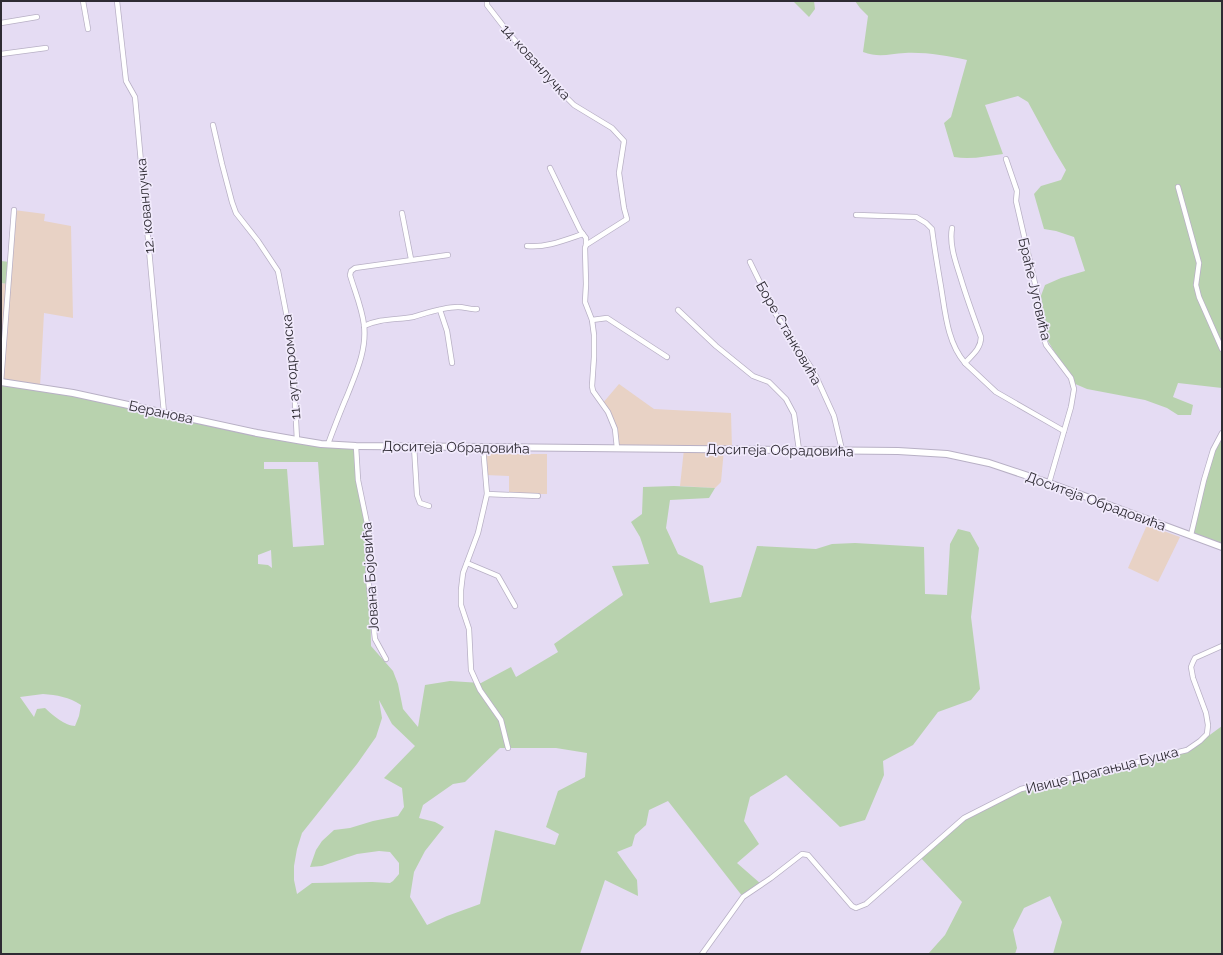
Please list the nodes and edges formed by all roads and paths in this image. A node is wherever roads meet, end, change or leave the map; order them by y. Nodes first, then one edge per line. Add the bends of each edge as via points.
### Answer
1 (83, 1) edge
2 (117, 1) edge
3 (487, 1) edge
4 (37, 17) dead end
5 (1, 23) edge
6 (88, 29) dead end
7 (46, 48) dead end
8 (1, 54) edge
9 (213, 125) dead end
10 (1006, 159) dead end
11 (550, 168) dead end
12 (1178, 187) dead end
13 (14, 210) dead end
14 (402, 213) dead end
15 (856, 215) dead end
16 (952, 228) dead end
17 (583, 234) junction
18 (586, 245) junction
19 (527, 246) dead end
20 (448, 254) dead end
21 (410, 259) junction
22 (750, 262) dead end
23 (477, 309) dead end
24 (440, 310) junction
25 (678, 310) dead end
26 (592, 320) junction
27 (364, 326) junction
28 (1222, 349) edge
29 (667, 357) dead end
30 (452, 363) dead end
31 (964, 363) junction
32 (1, 382) edge
33 (164, 413) junction
34 (1064, 431) junction
35 (1222, 433) edge
36 (297, 440) junction
37 (325, 444) junction
38 (356, 446) junction
39 (414, 446) junction
40 (483, 448) junction
41 (617, 448) junction
42 (799, 450) junction
43 (842, 450) junction
44 (1049, 483) junction
45 (486, 494) junction
46 (538, 496) dead end
47 (429, 506) dead end
48 (1191, 535) junction
49 (1222, 547) edge
50 (466, 563) junction
51 (515, 606) dead end
52 (1222, 646) edge
53 (386, 659) dead end
54 (508, 748) dead end
55 (702, 954) edge

1 - 6 street
2 - 33 street, 12. кованлучка via 126,81 135,97
3 - 18 street, 14. кованлучка via 487,5 511,36 557,88 574,105 612,128 624,141 619,172 627,219
4 - 5 street
7 - 8 street
9 - 36 street, 11. аутодромска via 236,213 278,271 290,333
10 - 34 street, Браће Југовића via 1017,191 1016,201 1039,301 1046,345 1071,378 1074,389 1072,407
11 - 17 street
12 - 28 street via 1199,263 1196,285 1199,297
13 - 32 street
14 - 21 street
15 - 31 street via 916,217 932,229 947,322 959,357
16 - 31 street via 955,258 981,337 979,348
17 - 18 street
17 - 19 street via 536,247
18 - 26 street via 585,302
20 - 21 street
21 - 27 street via 355,268 351,271
22 - 43 street, Боре Станковића via 775,313 814,372 834,416
23 - 24 street via 459,307
24 - 27 street via 401,319 377,321
24 - 30 street
25 - 42 street via 716,346 753,376 769,382 786,399 794,414
26 - 29 street via 607,318
26 - 41 street via 592,386 615,429
27 - 37 street via 363,352
31 - 34 street via 996,392
32 - 33 main road, Беранова via 73,393
33 - 36 main road, Беранова
34 - 44 street, Браће Југовића
35 - 48 street via 1213,450
36 - 37 main road, Беранова
37 - 38 main road, Доситеја Обрадовића
38 - 39 main road, Доситеја Обрадовића
38 - 53 street, Јована Бојовића via 358,480 369,533 368,578 375,639
39 - 40 main road, Доситеја Обрадовића
39 - 47 street via 417,495 420,502
40 - 41 main road, Доситеја Обрадовића
40 - 45 street
41 - 42 main road, Доситеја Обрадовића
42 - 43 main road, Доситеја Обрадовића
43 - 44 main road, Доситеја Обрадовића via 947,454 989,463
44 - 48 main road, Доситеја Обрадовића
45 - 46 street
45 - 50 street via 478,533
48 - 49 main road, Доситеја Обрадовића
50 - 51 street via 498,576
50 - 54 street via 460,590 461,605 469,629 471,670 480,690 501,720
52 - 55 street, Ивице Драгањца Буцка via 1195,658 1193,662 1193,678 1208,725 1207,734 1187,750 1020,789 964,818 860,908 852,906 808,855 802,854 743,897

